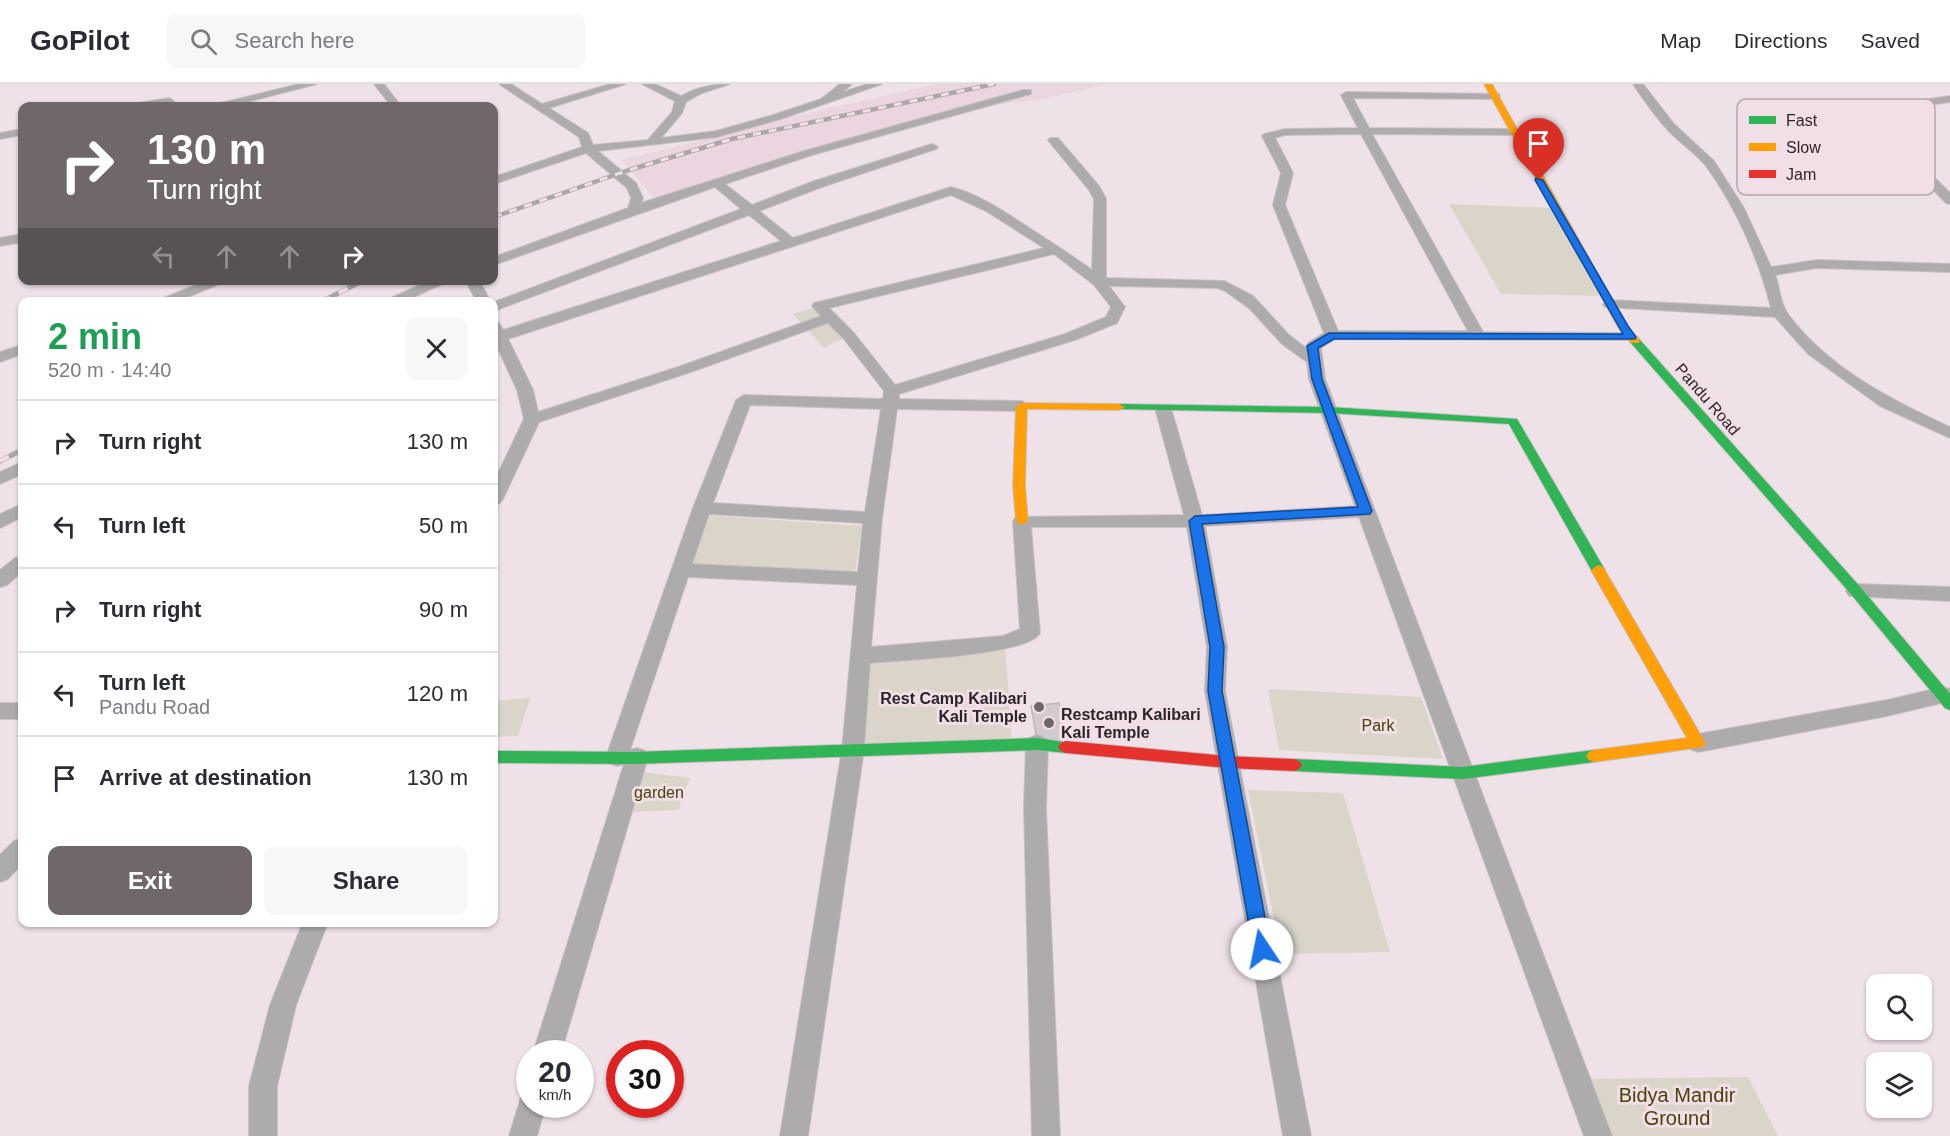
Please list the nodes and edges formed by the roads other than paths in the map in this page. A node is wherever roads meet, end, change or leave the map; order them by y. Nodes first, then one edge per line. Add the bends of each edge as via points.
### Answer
1 (312, 84) edge
2 (379, 84) edge
3 (504, 84) edge
4 (621, 84) edge
5 (647, 84) edge
6 (725, 84) edge
7 (848, 84) edge
8 (876, 84) edge
9 (1638, 84) edge
10 (177, 88) dead end
11 (1492, 90) edge
12 (1027, 92) dead end
13 (1950, 99) edge
14 (681, 100) junction
15 (825, 101) junction
16 (1935, 101) edge
17 (171, 102) edge
18 (247, 102) edge
19 (393, 102) edge
20 (542, 107) junction
21 (1365, 131) junction
22 (1514, 132) junction
23 (18, 133) edge
24 (0, 136) edge
25 (1054, 140) dead end
26 (651, 143) junction
27 (932, 147) dead end
28 (588, 149) junction
29 (498, 180) edge
30 (717, 183) junction
31 (1935, 185) edge
32 (1950, 200) edge
33 (750, 209) junction
34 (633, 210) junction
35 (18, 239) edge
36 (0, 242) edge
37 (790, 243) junction
38 (1056, 249) junction
39 (498, 260) edge
40 (1950, 268) edge
41 (1766, 272) junction
42 (1099, 282) junction
43 (208, 285) edge
44 (432, 285) edge
45 (175, 297) edge
46 (402, 297) edge
47 (1610, 304) junction
48 (498, 305) edge
49 (1779, 313) junction
50 (830, 318) junction
51 (498, 330) edge
52 (498, 335) edge
53 (1332, 335) junction
54 (1478, 336) junction
55 (1631, 337) junction
56 (18, 350) edge
57 (0, 357) edge
58 (1315, 360) junction
59 (891, 398) junction
60 (1022, 406) junction
61 (1163, 408) junction
62 (1329, 410) junction
63 (532, 419) junction
64 (1950, 433) edge
65 (18, 469) edge
66 (0, 479) edge
67 (498, 491) edge
68 (702, 508) junction
69 (1366, 511) junction
70 (18, 512) edge
71 (873, 518) junction
72 (1022, 521) junction
73 (1195, 521) junction
74 (0, 522) edge
75 (18, 566) edge
76 (681, 570) junction
77 (867, 579) junction
78 (0, 580) edge
79 (1856, 591) junction
80 (1950, 594) edge
81 (860, 656) junction
82 (1947, 700) edge
83 (0, 711) edge
84 (18, 711) edge
85 (1698, 743) junction
86 (1037, 744) junction
87 (853, 749) junction
88 (498, 757) edge
89 (627, 757) junction
90 (1227, 762) junction
91 (1463, 772) junction
92 (18, 852) edge
93 (0, 871) edge
94 (314, 927) edge
95 (551, 1040) edge
96 (528, 1118) edge
97 (263, 1136) edge
98 (523, 1136) edge
99 (794, 1136) edge
100 (1046, 1136) edge
101 (1297, 1136) edge
102 (1598, 1136) edge

1 - 18 street via 285,96
2 - 19 street
3 - 20 street
4 - 20 street
5 - 14 street
6 - 14 street
7 - 15 street
8 - 15 street
9 - 41 street via 1670,126 1710,163 1738,208
10 - 17 street
11 - 21 street via 1346,95
11 - 22 street, Pandu Road
12 - 30 street via 808,153
13 - 16 street
14 - 26 street via 677,113
15 - 26 street via 717,134
20 - 28 street via 584,135
21 - 22 street
21 - 53 street via 1285,132 1268,136 1287,173 1279,205
21 - 54 street
22 - 47 street, Pandu Road
23 - 24 street
25 - 42 street via 1100,199
26 - 28 street
27 - 33 street
28 - 29 street
28 - 34 street via 632,186 637,198
30 - 33 street
30 - 34 street
31 - 32 street
33 - 37 street
33 - 48 street
34 - 39 street
35 - 36 street
37 - 38 street via 951,191 979,202
37 - 51 street
38 - 42 street
38 - 50 street via 819,306
40 - 41 street via 1816,264
41 - 49 street
42 - 58 street via 1219,284 1233,288 1245,295 1285,339
42 - 59 street via 1118,307 1112,321
43 - 45 street
44 - 46 street
47 - 49 street
47 - 55 street, Pandu Road
49 - 64 street via 1813,351 1886,403
50 - 59 street via 849,336
50 - 63 street
52 - 63 street via 525,390
53 - 54 street
53 - 58 street via 1312,346
54 - 55 street
55 - 79 street, Pandu Road
56 - 57 street
58 - 62 street via 1317,379
59 - 60 street
59 - 68 street via 744,400
59 - 71 street
60 - 61 street
60 - 72 street
61 - 62 street
61 - 73 street
62 - 69 street
62 - 85 street via 1513,421
63 - 67 street
65 - 66 street
68 - 71 street
68 - 76 street
69 - 73 street
69 - 91 street
70 - 74 street
71 - 77 street
72 - 73 street
72 - 81 street via 1030,633 1005,643
73 - 90 street via 1217,647 1215,691
75 - 78 street
76 - 77 street
76 - 89 street
77 - 81 street
79 - 80 street
79 - 82 street, Pandu Road
81 - 87 street
82 - 85 street
83 - 84 street
85 - 91 street
86 - 87 street
86 - 90 street
86 - 100 street via 1035,808
87 - 89 street
87 - 99 street
88 - 89 street
89 - 95 street
90 - 91 street
90 - 101 street
91 - 102 street
92 - 93 street
94 - 97 street via 283,1005 263,1086
96 - 98 street

